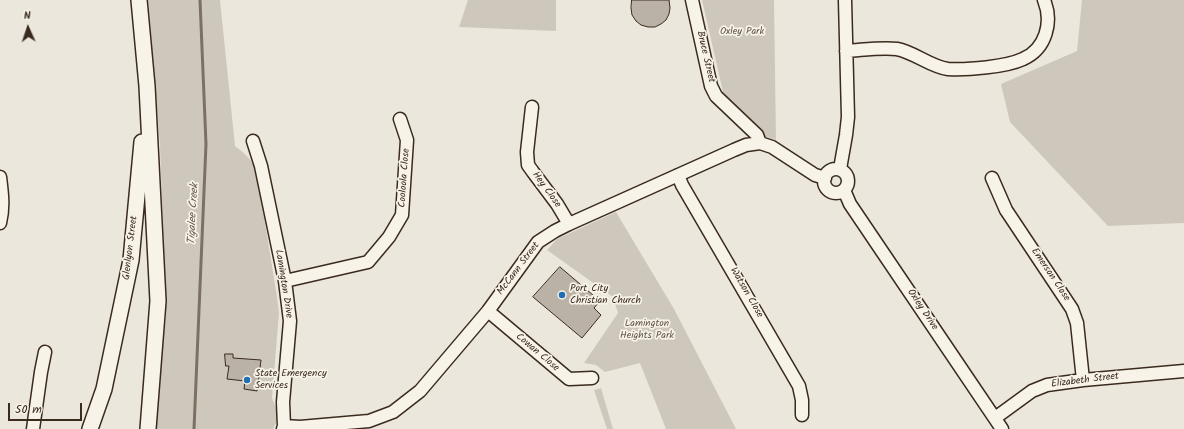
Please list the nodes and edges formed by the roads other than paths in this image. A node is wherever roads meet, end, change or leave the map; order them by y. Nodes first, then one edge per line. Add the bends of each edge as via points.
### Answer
1 (139, 0) edge
2 (692, 0) edge
3 (845, 0) edge
4 (1044, 0) edge
5 (846, 51) junction
6 (147, 86) junction
7 (532, 107) dead end
8 (400, 119) dead end
9 (253, 141) dead end
10 (760, 143) junction
11 (840, 169) junction
12 (678, 175) junction
13 (0, 177) edge
14 (825, 178) junction
15 (992, 178) dead end
16 (844, 190) junction
17 (0, 224) edge
18 (569, 224) junction
19 (284, 281) junction
20 (488, 311) junction
21 (46, 352) dead end
22 (1184, 371) edge
23 (592, 378) dead end
24 (1083, 380) junction
25 (802, 415) dead end
26 (995, 418) junction
27 (284, 428) edge
28 (33, 429) edge
29 (90, 429) edge
30 (148, 429) edge
31 (1002, 429) edge

1 - 6 main road, Glenlyon Street
2 - 10 street, Bruce Street via 711,86 716,96 757,135
3 - 5 street
4 - 5 street via 1048,16 1046,35 1034,53 1012,63 947,69 899,50 886,48
5 - 11 street via 848,117
6 - 29 main road, Glenlyon Street via 132,260 104,389
6 - 30 main road, Glenlyon Street via 158,301
7 - 18 street, Hey Close via 528,165
8 - 19 street, Cooloola Close via 407,140 402,215 389,238 368,262
9 - 19 street, Lamington Drive via 261,166
10 - 12 street, McCann Street via 746,145
10 - 14 street via 772,147 815,175
11 - 14 street via 830,170
11 - 16 street via 848,178
12 - 18 street, McCann Street
12 - 25 street, Watson Close via 799,386
13 - 17 street via 3,202
14 - 16 street via 828,189 836,192
15 - 24 street, Emerson Close via 1006,210 1072,309 1077,323
16 - 26 street, Oxley Drive via 850,204
18 - 20 street, McCann Street via 538,242
19 - 27 street, Lamington Drive via 290,321
20 - 23 street, Cowan Close via 569,379
20 - 27 street, McCann Street via 420,391 394,412 369,421
21 - 28 street
22 - 24 street, Elizabeth Street
24 - 26 street, Elizabeth Street via 1047,385 1032,392
26 - 31 street, Oxley Drive

